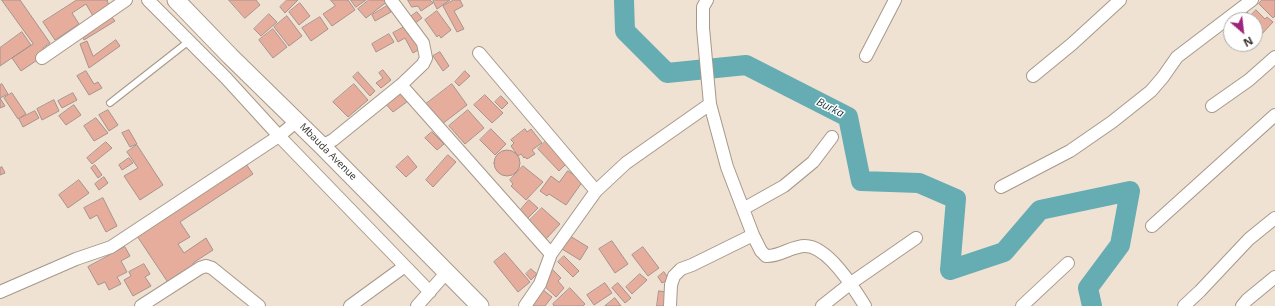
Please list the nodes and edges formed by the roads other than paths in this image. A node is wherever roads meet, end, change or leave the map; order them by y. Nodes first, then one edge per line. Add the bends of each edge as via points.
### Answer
1 (126, 0) edge
2 (148, 0) edge
3 (176, 0) edge
4 (391, 0) edge
5 (895, 0) edge
6 (1120, 0) edge
7 (1252, 0) edge
8 (702, 2) edge
9 (189, 41) junction
10 (479, 53) dead end
11 (866, 56) dead end
12 (1275, 57) edge
13 (42, 58) dead end
14 (1033, 76) dead end
15 (401, 85) junction
16 (110, 102) dead end
17 (710, 104) junction
18 (1212, 106) dead end
19 (1275, 115) edge
20 (297, 122) junction
21 (279, 136) junction
22 (832, 137) dead end
23 (322, 146) junction
24 (1001, 187) dead end
25 (596, 191) junction
26 (743, 209) junction
27 (1275, 218) edge
28 (1152, 226) dead end
29 (753, 234) junction
30 (916, 238) dead end
31 (551, 254) junction
32 (1068, 264) dead end
33 (405, 266) junction
34 (446, 273) junction
35 (1275, 277) edge
36 (851, 282) junction
37 (0, 292) edge
38 (430, 292) junction
39 (1029, 303) edge
40 (141, 306) edge
41 (258, 306) edge
42 (350, 306) edge
43 (417, 306) edge
44 (480, 306) edge
45 (525, 306) edge
46 (670, 306) edge
47 (822, 306) edge
48 (865, 306) edge
49 (1184, 306) edge
50 (1242, 306) edge

1 - 13 street
2 - 9 street
3 - 20 street, Mbauda Avenue
4 - 15 street via 423,42 426,58
5 - 11 street
6 - 14 street
7 - 24 street via 1177,57 1151,91 1112,122 1070,151
8 - 17 street
9 - 16 lane
9 - 21 street
10 - 25 street
12 - 18 street via 1249,80
15 - 23 street
15 - 31 street
17 - 25 street via 626,163
17 - 26 street via 727,167
19 - 28 street
20 - 21 street
20 - 23 street, Mbauda Avenue
21 - 33 street
21 - 37 street via 111,247 76,259
22 - 26 street via 813,162 784,186
23 - 34 street, Mbauda Avenue
25 - 31 street
26 - 29 street
27 - 49 street via 1250,239
29 - 36 street via 766,256 773,256 792,248 814,247
29 - 46 street via 681,269 674,276 671,285
30 - 36 street
31 - 45 street via 540,284
32 - 39 street
33 - 38 street
33 - 42 street
34 - 38 street
34 - 44 street, Mbauda Avenue
35 - 50 street
36 - 47 street
36 - 48 street
38 - 43 street
40 - 41 street via 206,266 212,268

